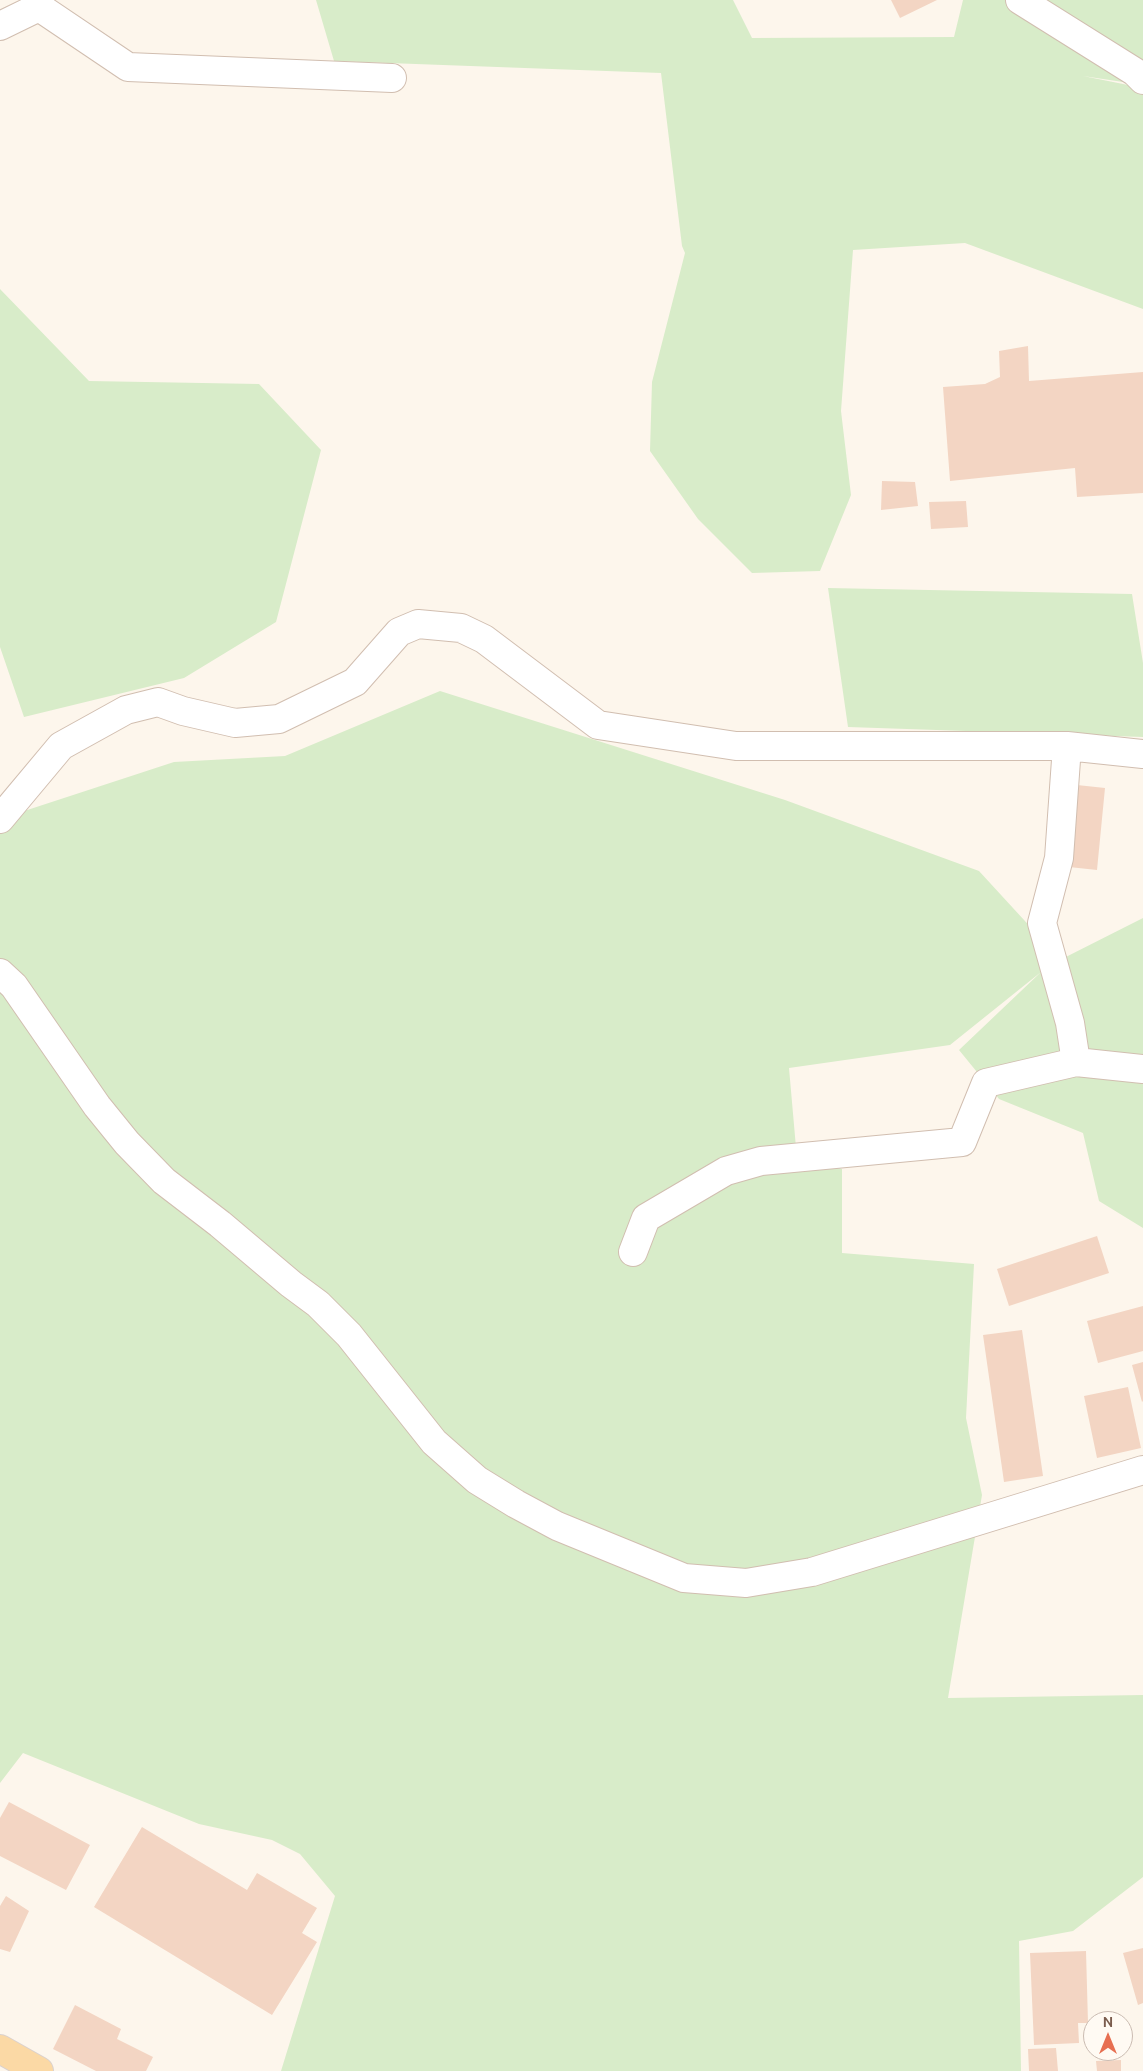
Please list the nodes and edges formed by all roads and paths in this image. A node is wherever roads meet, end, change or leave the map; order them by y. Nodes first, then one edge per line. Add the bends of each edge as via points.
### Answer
1 (1020, 0) edge
2 (38, 3) edge
3 (0, 26) edge
4 (392, 78) dead end
5 (1143, 80) edge
6 (1066, 746) junction
7 (1143, 754) edge
8 (0, 818) edge
9 (0, 973) edge
10 (1076, 1062) junction
11 (1143, 1069) edge
12 (633, 1252) dead end
13 (1143, 1470) edge
14 (0, 2049) edge
15 (38, 2071) edge

1 - 5 street
2 - 3 street
2 - 4 street via 128,67
6 - 7 street
6 - 8 street via 736,746 598,726 484,639 461,628 418,624 399,632 355,682 279,719 235,723 158,702 126,710 61,746
6 - 10 street via 1059,858 1042,923 1070,1023
9 - 13 street via 14,986 97,1106 164,1181 318,1304 349,1335 434,1442 477,1480 557,1526 684,1578 746,1583 812,1572
10 - 11 street
10 - 12 street via 986,1083 962,1142 761,1161 726,1170 646,1218
14 - 15 main road

